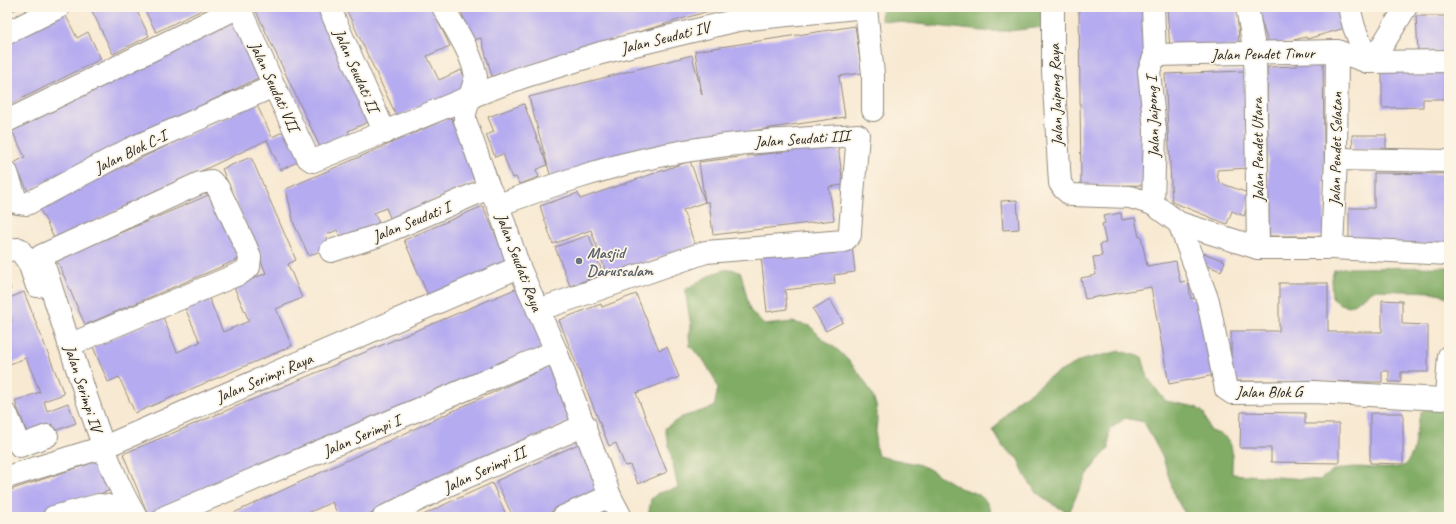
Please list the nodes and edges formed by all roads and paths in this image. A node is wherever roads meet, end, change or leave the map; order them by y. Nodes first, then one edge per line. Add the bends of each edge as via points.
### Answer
1 (58, 7) edge
2 (239, 7) edge
3 (329, 7) edge
4 (443, 7) edge
5 (866, 7) edge
6 (1053, 7) edge
7 (1154, 7) edge
8 (1247, 7) edge
9 (1349, 7) edge
10 (1406, 7) edge
11 (1422, 7) edge
12 (7, 33) edge
13 (1336, 51) junction
14 (1255, 53) junction
15 (1155, 55) junction
16 (1374, 56) junction
17 (1449, 61) edge
18 (274, 86) junction
19 (470, 97) junction
20 (873, 110) dead end
21 (7, 121) edge
22 (385, 133) junction
23 (1336, 159) junction
24 (1449, 160) edge
25 (7, 173) edge
26 (494, 196) junction
27 (1153, 204) junction
28 (1179, 223) junction
29 (1258, 248) junction
30 (1332, 248) junction
31 (7, 250) edge
32 (331, 251) dead end
33 (1449, 254) edge
34 (518, 267) junction
35 (538, 310) junction
36 (69, 345) junction
37 (556, 351) junction
38 (1449, 356) edge
39 (7, 415) edge
40 (585, 425) junction
41 (47, 436) dead end
42 (98, 448) junction
43 (7, 477) edge
44 (610, 496) junction
45 (54, 517) edge
46 (117, 517) edge
47 (136, 517) edge
48 (165, 517) edge
49 (384, 517) edge
50 (563, 517) edge
51 (621, 517) edge

1 - 12 street
2 - 18 street, Jalan Seudati VII
2 - 21 street
3 - 22 street, Jalan Seudati II
4 - 19 street, Jalan Seudati Raya via 468,52 476,73
5 - 19 street, Jalan Seudati IV via 738,20 601,53 523,77
5 - 20 street via 873,74
6 - 27 street, Jalan Jaipong Raya via 1053,71 1060,183 1071,195 1130,198
7 - 15 street, Jalan Jaipong I
8 - 14 street, Jalan Pendet Utara
9 - 16 street via 1354,27
10 - 16 street
11 - 16 street
13 - 14 street, Jalan Pendet Timur
13 - 16 street, Jalan Pendet Timur
13 - 23 street, Jalan Pendet Selatan
14 - 15 street, Jalan Pendet Timur
14 - 29 street, Jalan Pendet Utara
15 - 27 street, Jalan Jaipong I via 1149,71 1155,130
16 - 17 street, Jalan Pendet Timur
18 - 22 street, Jalan Seudati VII via 308,158 314,162
18 - 25 street, Jalan Blok C-I via 130,149 27,204 18,203 16,200
19 - 22 street
19 - 26 street, Jalan Seudati Raya via 465,120
23 - 24 street
23 - 30 street, Jalan Pendet Selatan
26 - 32 street, Jalan Seudati I
26 - 34 street, Jalan Seudati Raya
26 - 35 street, Jalan Seudati III via 664,155 764,140 858,135 850,234 844,241 706,252
27 - 28 street
28 - 29 street
28 - 38 street, Jalan Blok G via 1208,301 1226,389 1232,393 1313,392 1442,398 1446,396
29 - 30 street
30 - 33 street
31 - 42 street, Jalan Serimpi IV via 19,248 29,263
34 - 35 street, Jalan Seudati Raya
34 - 42 street, Jalan Serimpi Raya
35 - 37 street, Jalan Seudati Raya
36 - 36 street, Jalan Serimpi IV via 41,256 210,180 218,188 250,258 249,267 241,273
36 - 42 street, Jalan Serimpi IV
37 - 40 street, Jalan Seudati Raya
37 - 48 street, Jalan Serimpi I
39 - 41 street via 20,446
40 - 44 street, Jalan Seudati Raya
40 - 49 street, Jalan Serimpi II via 448,485
42 - 43 street, Jalan Serimpi Raya
42 - 47 street, Jalan Serimpi IV
44 - 50 street
44 - 51 street, Jalan Seudati Raya
45 - 46 street via 99,505 108,506

